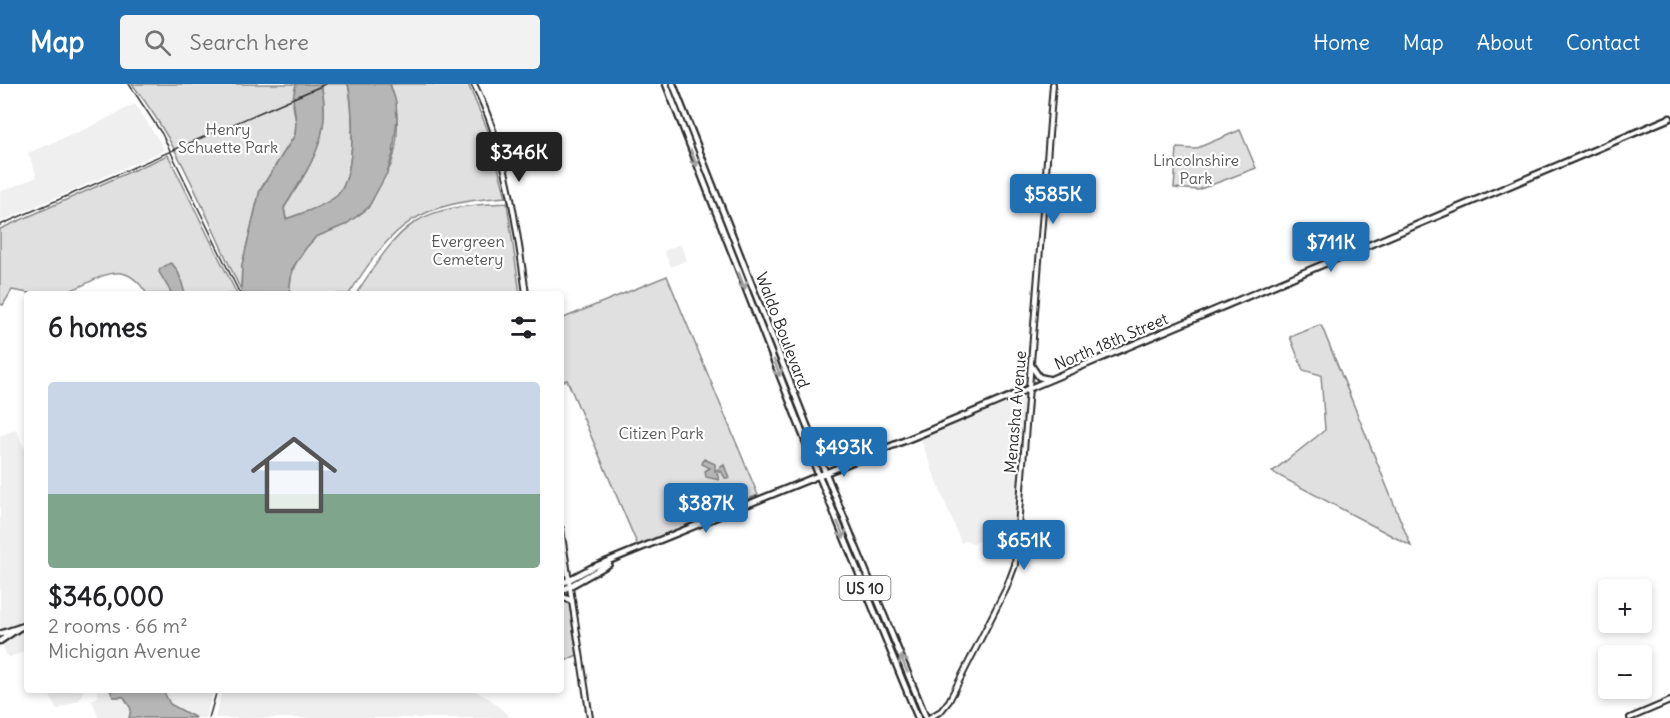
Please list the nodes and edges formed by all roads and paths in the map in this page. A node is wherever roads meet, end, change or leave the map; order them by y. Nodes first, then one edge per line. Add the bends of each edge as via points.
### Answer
1 (474, 84) edge
2 (666, 84) edge
3 (673, 84) edge
4 (1053, 84) edge
5 (1670, 118) edge
6 (526, 291) edge
7 (1031, 365) junction
8 (1051, 379) junction
9 (1029, 388) junction
10 (826, 474) junction
11 (819, 476) junction
12 (564, 551) edge
13 (611, 562) junction
14 (568, 580) junction
15 (564, 582) edge
16 (570, 587) junction
17 (564, 590) edge
18 (564, 597) edge
19 (572, 601) junction
20 (24, 626) edge
21 (19, 628) junction
22 (0, 634) edge
23 (0, 641) edge
24 (1670, 701) edge
25 (590, 718) edge
26 (918, 718) edge
27 (928, 718) edge
28 (1630, 718) edge

1 - 6 street via 492,125 506,173
2 -> 11 main road, Waldo Boulevard / US 10
3 - 10 main road, Waldo Boulevard / US 10
4 - 7 street, Menasha Avenue
5 - 8 main road, North 18th Street
7 - 8 main road via 1039,378
7 - 9 street, Menasha Avenue
8 - 9 main road, North 18th Street
9 - 10 main road, North 18th Street
9 - 27 street, Menasha Avenue via 1012,576 949,701
10 - 11 main road, North 18th Street
27 -> 10 main road, Waldo Boulevard / US 10
11 - 13 main road, North 18th Street
11 -> 26 main road, Waldo Boulevard / US 10
12 - 14 street
13 - 14 main road, North 18th Street
13 - 16 main road, North 18th Street
14 - 15 main road, North 18th Street
14 - 16 street
16 - 17 main road, North 18th Street
16 - 19 street
18 - 19 main road
19 - 25 street
20 - 21 main road
21 - 22 main road
21 - 23 main road
24 - 28 street

